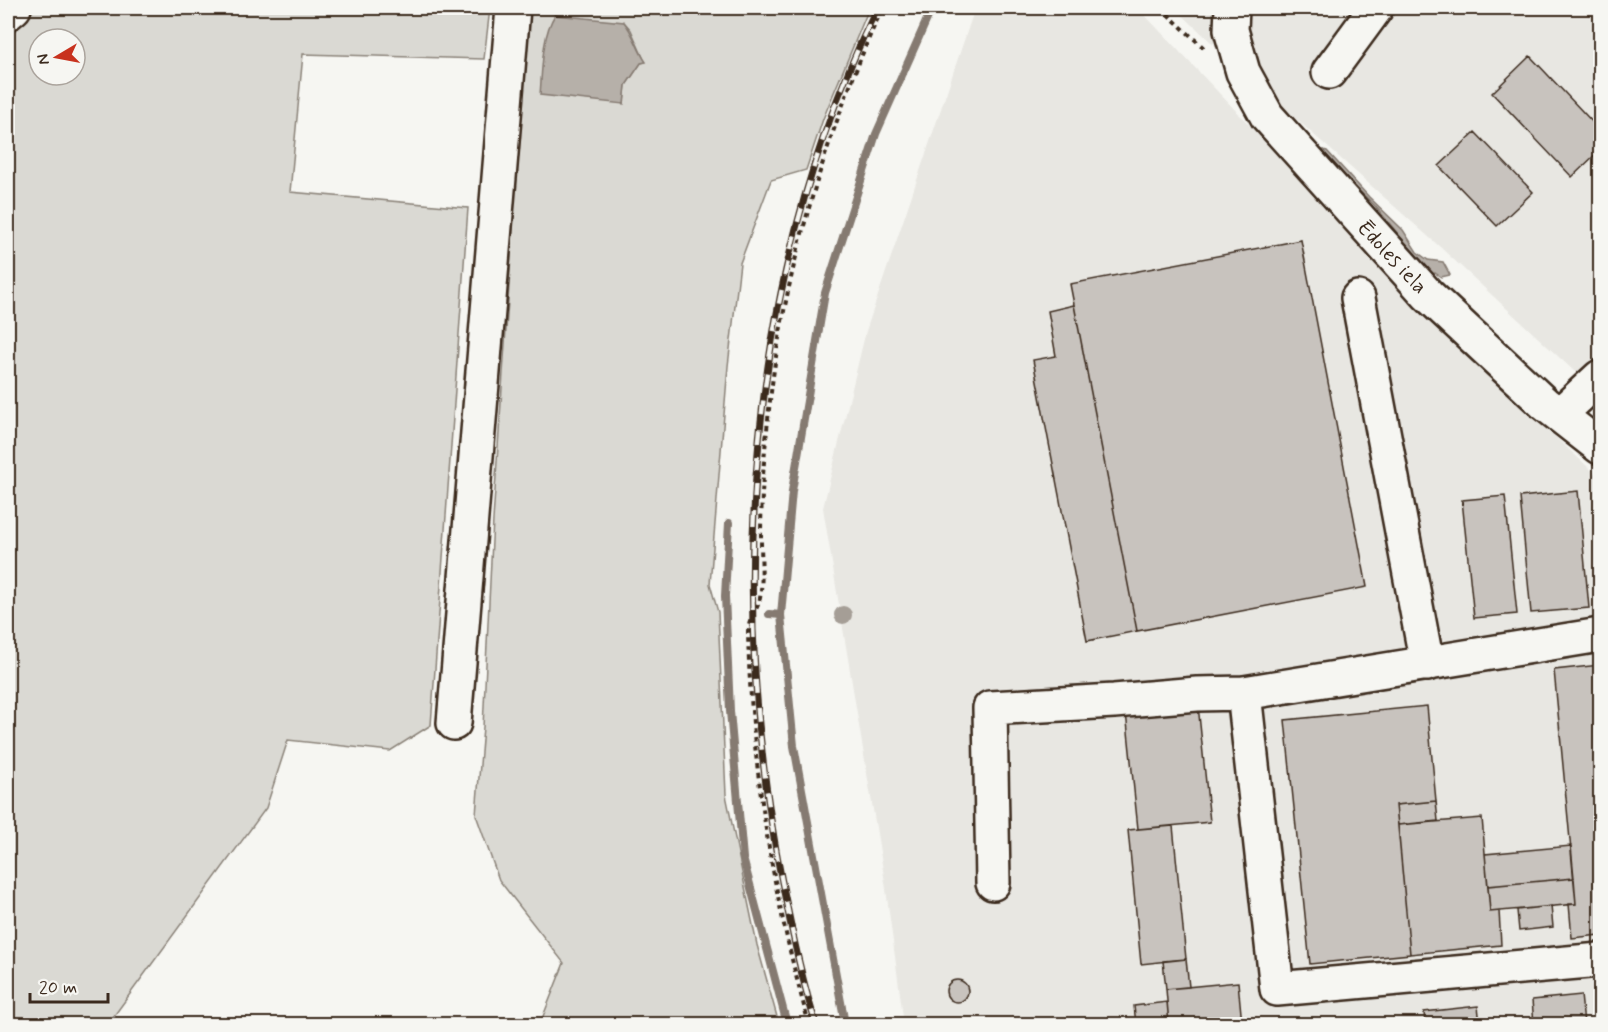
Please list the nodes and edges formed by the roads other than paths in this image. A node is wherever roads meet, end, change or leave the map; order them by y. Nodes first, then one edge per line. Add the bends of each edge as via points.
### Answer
1 (14, 8) edge
2 (513, 8) edge
3 (1376, 8) edge
4 (8, 13) edge
5 (1232, 19) edge
6 (1329, 72) dead end
7 (1358, 298) dead end
8 (1600, 377) edge
9 (1559, 415) junction
10 (1600, 447) edge
11 (1600, 635) edge
12 (1427, 664) junction
13 (1244, 693) junction
14 (454, 723) dead end
15 (993, 883) dead end
16 (1600, 960) edge

1 - 4 street
2 - 14 street
3 - 6 street
5 - 9 street, Ēdoles iela via 1244,72 1267,116 1428,296
7 - 12 street
8 - 9 street
9 - 10 street, Ēdoles iela
11 - 12 street
12 - 13 street
13 - 15 street via 990,708
13 - 16 street via 1277,989

